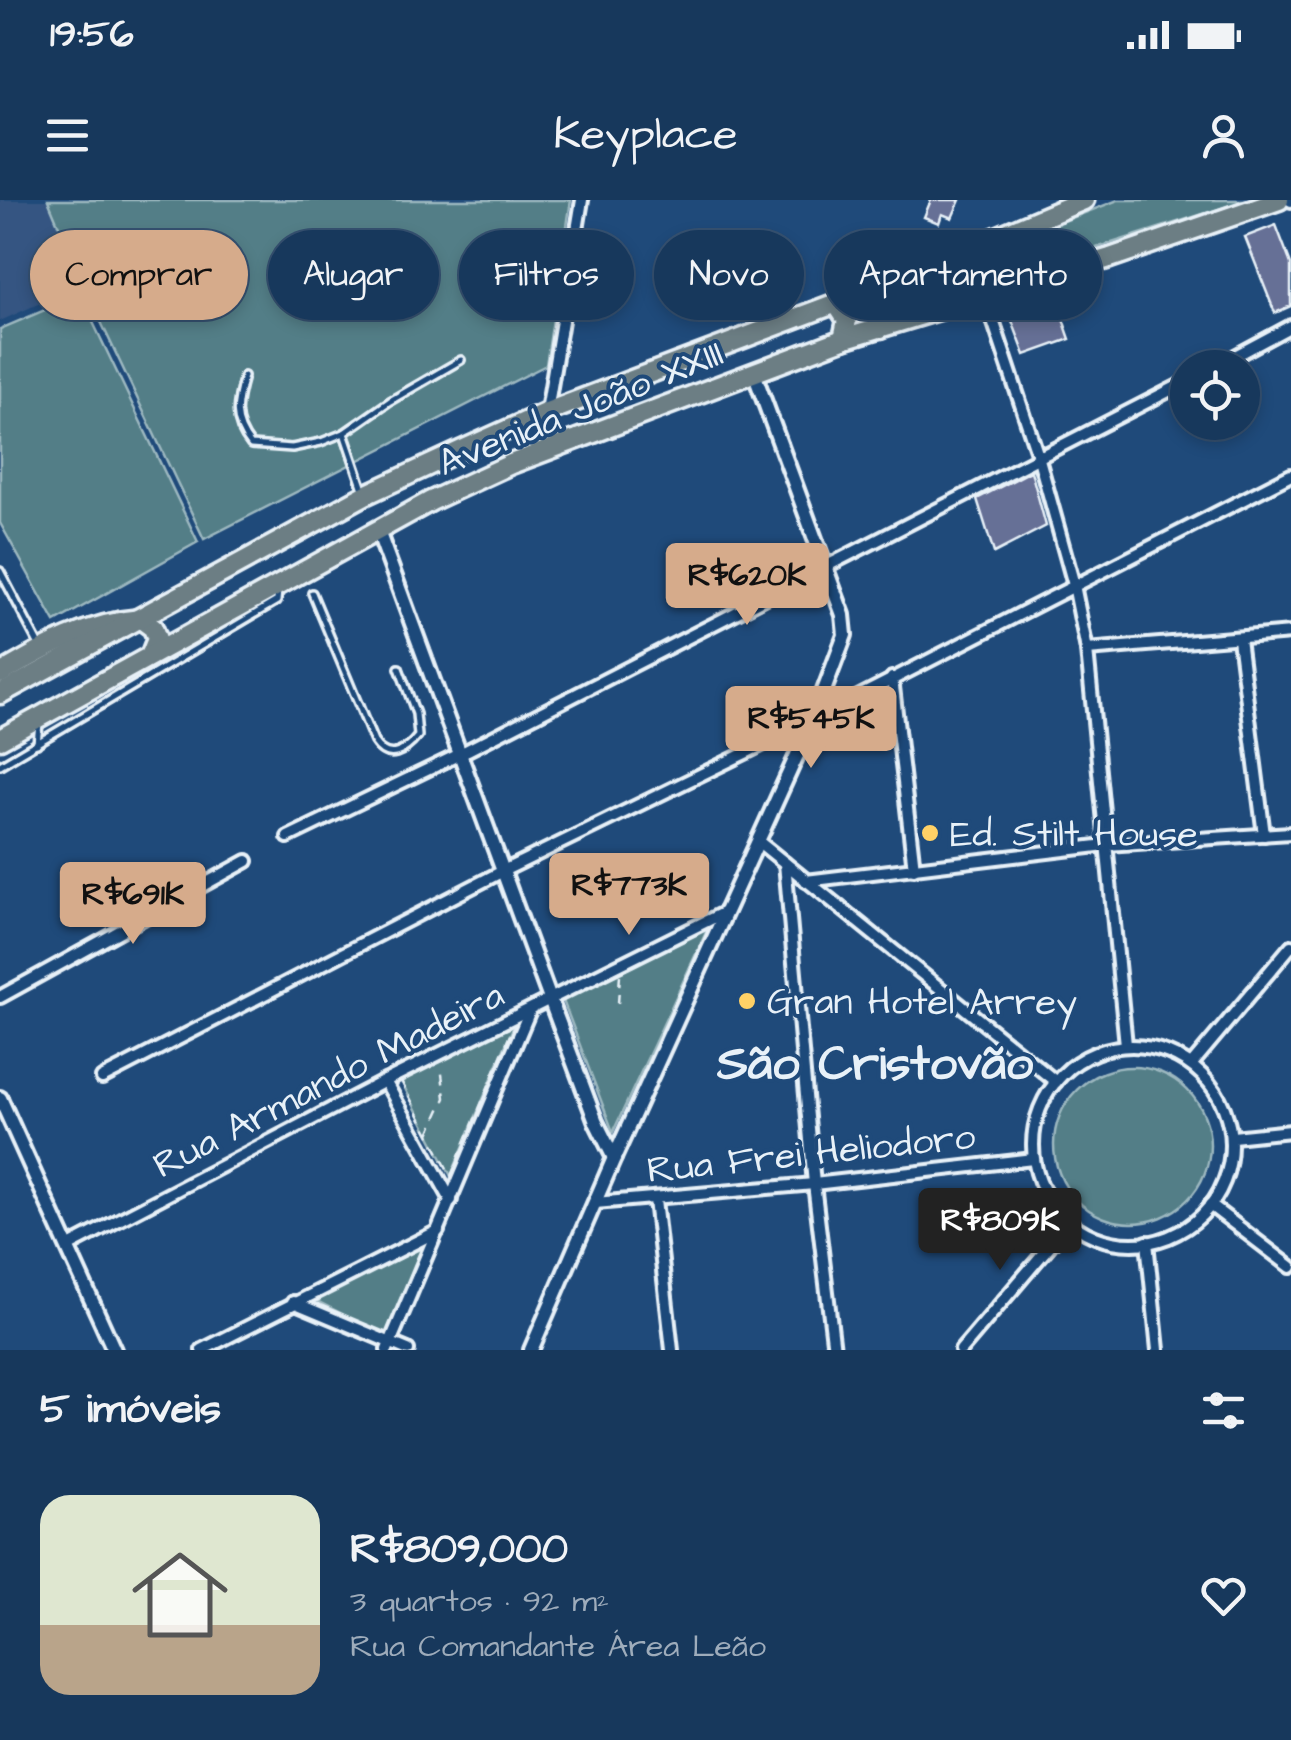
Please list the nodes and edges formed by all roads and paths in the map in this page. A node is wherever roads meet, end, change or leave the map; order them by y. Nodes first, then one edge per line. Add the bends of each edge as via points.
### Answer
1 (582, 200) edge
2 (1084, 200) edge
3 (1278, 200) edge
4 (1013, 230) edge
5 (1102, 258) edge
6 (824, 308) edge
7 (847, 320) edge
8 (879, 320) edge
9 (907, 320) edge
10 (993, 320) edge
11 (1291, 326) edge
12 (881, 328) junction
13 (843, 340) junction
14 (1246, 350) edge
15 (462, 360) dead end
16 (754, 373) junction
17 (244, 376) dead end
18 (1170, 390) edge
19 (547, 412) junction
20 (344, 433) junction
21 (1039, 459) junction
22 (1291, 475) edge
23 (364, 495) junction
24 (378, 531) junction
25 (825, 565) junction
26 (0, 571) edge
27 (1074, 585) junction
28 (312, 593) dead end
29 (179, 599) junction
30 (141, 619) junction
31 (1291, 633) edge
32 (1238, 639) junction
33 (195, 640) junction
34 (42, 650) junction
35 (158, 650) junction
36 (1087, 650) junction
37 (167, 667) junction
38 (400, 668) dead end
39 (0, 674) edge
40 (892, 678) junction
41 (0, 694) edge
42 (40, 717) junction
43 (812, 720) junction
44 (0, 739) edge
45 (36, 744) junction
46 (458, 755) junction
47 (0, 765) edge
48 (1291, 833) edge
49 (1264, 835) junction
50 (288, 837) dead end
51 (758, 842) junction
52 (1106, 845) junction
53 (247, 861) dead end
54 (785, 863) junction
55 (914, 869) junction
56 (503, 872) junction
57 (806, 881) junction
58 (725, 912) junction
59 (1291, 946) edge
60 (621, 964) junction
61 (0, 997) edge
62 (550, 999) junction
63 (618, 1003) dead end
64 (531, 1009) junction
65 (1126, 1045) junction
66 (438, 1057) junction
67 (1192, 1064) junction
68 (102, 1078) dead end
69 (385, 1081) junction
70 (1056, 1082) junction
71 (0, 1098) edge
72 (1291, 1130) edge
73 (429, 1134) junction
74 (1233, 1137) junction
75 (420, 1144) junction
76 (614, 1158) junction
77 (1033, 1158) junction
78 (814, 1184) junction
79 (451, 1200) junction
80 (655, 1200) junction
81 (595, 1203) junction
82 (1210, 1206) junction
83 (1070, 1223) junction
84 (438, 1231) junction
85 (1147, 1242) junction
86 (66, 1247) junction
87 (1291, 1267) edge
88 (293, 1302) junction
89 (389, 1346) edge
90 (109, 1348) edge
91 (202, 1350) edge
92 (408, 1350) edge
93 (531, 1350) edge
94 (672, 1350) edge
95 (834, 1350) edge
96 (962, 1350) edge
97 (1158, 1350) edge

1 - 19 street
2 - 4 main road, Avenida João XXIII
3 - 5 main road, Avenida João XXIII
6 - 19 main road, Avenida João XXIII
7 - 13 main road
8 - 12 main road
9 - 12 main road, Avenida João XXIII
10 - 21 street
11 - 14 street
12 - 13 main road, Avenida João XXIII
13 - 16 main road, Avenida João XXIII
15 - 20 lane
16 - 24 main road, Avenida João XXIII via 510,464
16 - 25 street
17 - 20 lane via 235,409 251,445 292,448
18 - 21 street
19 - 23 main road, Avenida João XXIII
20 - 23 lane
21 - 25 street
21 - 27 street
22 - 27 street
23 - 29 main road, Avenida João XXIII
24 - 33 main road, Avenida João XXIII
24 - 46 street
25 - 43 street via 846,629
25 - 46 street
26 - 34 lane
27 - 36 street
27 - 40 street
28 - 38 lane via 374,742 392,755 418,736
29 - 30 main road, Avenida João XXIII
29 - 33 main road via 177,619
30 - 34 main road via 88,628
30 - 35 main road via 156,634
30 - 41 main road, Avenida João XXIII
31 - 32 street
32 - 36 street
32 - 49 street
33 - 35 main road, Avenida João XXIII
33 - 37 lane
34 - 39 main road
35 - 37 lane
35 - 42 main road, Avenida João XXIII
36 - 52 street
37 - 45 lane
40 - 43 street
40 - 55 street
42 - 44 main road, Avenida João XXIII
42 - 45 lane
43 - 51 street
43 - 56 street
45 - 47 lane
46 - 50 street
46 - 56 street
48 - 49 street
49 - 52 street
51 - 54 street
51 - 58 street
52 - 55 street
52 - 65 street
53 - 61 street
54 - 57 street
54 - 78 street
55 - 57 street
56 - 62 street
56 - 68 street
57 - 70 street
58 - 60 street, Rua Armando Madeira
58 - 76 street
59 - 67 street
60 - 62 street, Rua Armando Madeira
60 - 63 path
62 - 64 street, Rua Armando Madeira
62 - 76 street
64 - 66 street, Rua Armando Madeira
64 - 79 street
65 - 67 street via 1160,1049
65 - 70 street via 1096,1052
66 - 69 street, Rua Armando Madeira
66 - 73 path via 445,1098
66 - 73 path via 400,1079
66 - 73 path via 517,1018 451,1176
67 - 74 street via 1214,1087
69 - 75 street
69 - 86 street, Rua Armando Madeira
70 - 77 street via 1037,1114
71 - 86 street
72 - 74 street
73 - 75 path
74 - 82 street via 1228,1171
75 - 79 street
76 - 81 street
77 - 78 street, Rua Frei Heliodoro
77 - 83 street via 1041,1186
78 - 80 street, Rua Frei Heliodoro
78 - 95 street
79 - 84 street
80 - 81 street, Rua Frei Heliodoro
80 - 94 street
81 - 93 street
82 - 85 street via 1185,1229
82 - 87 street
83 - 85 street via 1112,1242
83 - 96 street
84 - 88 street
84 - 89 street
85 - 97 street
86 - 90 street
88 - 89 street
88 - 91 street
89 - 92 street

